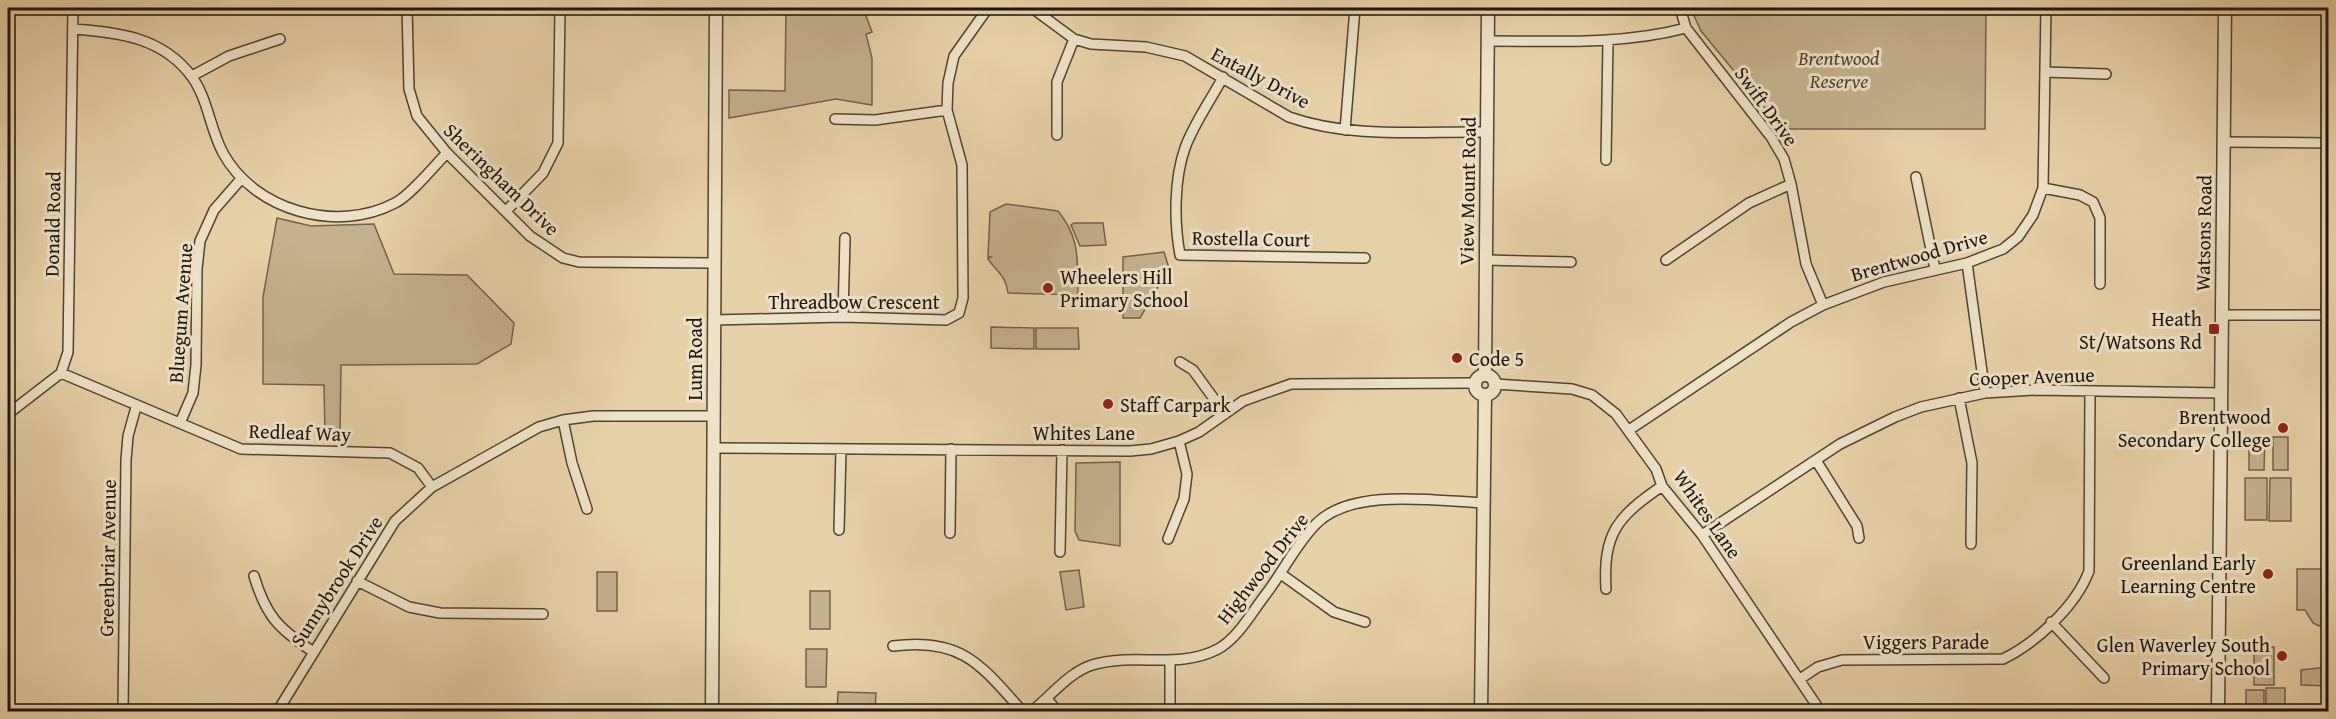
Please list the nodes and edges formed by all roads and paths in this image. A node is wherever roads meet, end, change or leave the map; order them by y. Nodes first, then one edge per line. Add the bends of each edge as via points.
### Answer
1 (73, 8) edge
2 (407, 8) edge
3 (560, 8) edge
4 (716, 8) edge
5 (988, 8) edge
6 (1032, 8) edge
7 (1355, 8) edge
8 (1488, 8) edge
9 (1680, 8) edge
10 (2046, 8) edge
11 (2225, 8) edge
12 (1686, 28) junction
13 (73, 29) junction
14 (280, 39) dead end
15 (1074, 39) junction
16 (1488, 41) junction
17 (1608, 41) junction
18 (2045, 72) junction
19 (2106, 74) dead end
20 (192, 76) junction
21 (1223, 77) junction
22 (947, 110) junction
23 (835, 119) dead end
24 (1345, 130) junction
25 (1487, 132) junction
26 (1057, 135) dead end
27 (2224, 142) junction
28 (2328, 143) edge
29 (447, 153) junction
30 (1606, 160) dead end
31 (1916, 177) dead end
32 (241, 179) junction
33 (1791, 184) junction
34 (2043, 188) junction
35 (506, 211) junction
36 (845, 238) dead end
37 (1365, 258) dead end
38 (1486, 260) junction
39 (1666, 260) dead end
40 (1571, 262) dead end
41 (714, 263) junction
42 (1967, 263) junction
43 (1935, 269) junction
44 (2100, 284) dead end
45 (1823, 305) junction
46 (2222, 315) junction
47 (2328, 315) edge
48 (843, 317) junction
49 (714, 320) junction
50 (1180, 362) dead end
51 (61, 373) junction
52 (1485, 375) junction
53 (1475, 383) junction
54 (1495, 384) junction
55 (2090, 391) junction
56 (1984, 393) junction
57 (2221, 393) junction
58 (1485, 395) junction
59 (1959, 398) junction
60 (136, 407) junction
61 (8, 414) edge
62 (1225, 414) junction
63 (713, 416) junction
64 (563, 420) junction
65 (180, 423) junction
66 (1629, 430) junction
67 (1179, 441) junction
68 (713, 448) junction
69 (951, 449) junction
70 (841, 450) junction
71 (1062, 450) junction
72 (1817, 462) junction
73 (1662, 486) junction
74 (432, 487) junction
75 (1483, 503) junction
76 (587, 509) dead end
77 (840, 530) dead end
78 (950, 533) dead end
79 (1702, 535) junction
80 (1859, 538) dead end
81 (1168, 539) dead end
82 (1971, 544) dead end
83 (1060, 552) dead end
84 (1281, 574) junction
85 (254, 576) dead end
86 (357, 581) junction
87 (1606, 589) dead end
88 (543, 614) dead end
89 (1365, 622) dead end
90 (2051, 622) junction
91 (893, 646) dead end
92 (312, 651) junction
93 (1170, 661) junction
94 (2104, 678) dead end
95 (1800, 679) junction
96 (1047, 699) junction
97 (123, 711) edge
98 (277, 711) edge
99 (712, 711) edge
100 (1023, 711) edge
101 (1031, 711) edge
102 (1058, 711) edge
103 (1170, 711) edge
104 (1481, 711) edge
105 (1821, 711) edge
106 (2218, 711) edge

1 - 13 street, Donald Road
2 - 29 street, Sheringham Drive via 412,104 427,131
3 - 35 street via 558,143 543,173
4 - 41 street, Lum Road
5 - 22 street, Threadbow Crescent via 954,56
6 - 15 street, Entally Drive
7 - 24 street
8 - 16 street, View Mount Road
9 - 12 street, Swift Drive
10 - 18 street, Brentwood Drive
11 - 27 street, Watsons Road
12 - 17 street
12 - 33 street, Swift Drive via 1771,137 1784,159
13 - 20 street via 137,37 155,46
13 - 51 street, Donald Road via 68,352
14 - 20 street via 229,56
15 - 21 street, Entally Drive via 1166,51 1185,56
15 - 26 street via 1057,82
16 - 17 street
16 - 25 street, View Mount Road
17 - 30 street
18 - 19 street
18 - 34 street, Brentwood Drive
20 - 32 street via 222,152
21 - 24 street, Entally Drive via 1289,117
21 - 37 street, Rostella Court via 1181,160 1177,189 1180,255
22 - 23 street via 875,120
22 - 48 street, Threadbow Crescent via 962,165 963,298 959,313 946,320
24 - 25 street, Entally Drive
25 - 38 street, View Mount Road
27 - 28 street
27 - 46 street, Watsons Road
29 - 32 street via 397,202 360,214 294,211
29 - 35 street, Sheringham Drive
31 - 43 street
32 - 65 street, Bluegum Avenue via 214,210 200,241 196,365 192,393
33 - 39 street via 1749,203
33 - 45 street, Swift Drive via 1806,264
34 - 42 street, Brentwood Drive via 2033,215 2018,237 2002,249
34 - 44 street via 2080,195 2093,202 2100,218
35 - 41 street, Sheringham Drive via 530,236 563,258 579,262
36 - 48 street
38 - 40 street
38 - 52 street, View Mount Road
41 - 49 street, Lum Road
42 - 43 street, Brentwood Drive
42 - 56 street
43 - 45 street, Brentwood Drive via 1884,282
45 - 66 street, Brentwood Drive via 1791,322
46 - 47 street
46 - 57 street, Watsons Road
48 - 49 street, Threadbow Crescent
49 - 63 street, Lum Road
50 - 62 street via 1193,370
51 - 60 street, Redleaf Way
51 - 61 street
52 - 53 street
52 - 54 street
53 - 58 street via 1476,391
53 - 62 street, Whites Lane via 1291,384 1251,397
54 - 58 street via 1492,392
54 - 66 street, Whites Lane via 1557,386 1592,395
55 - 56 street, Cooper Avenue
55 - 57 street, Cooper Avenue
55 - 90 street, Viggers Parade via 2089,571 2083,588
56 - 59 street, Cooper Avenue
57 - 106 street, Watsons Road
58 - 75 street
59 - 72 street, Cooper Avenue via 1895,417 1840,444
59 - 82 street via 1972,463
60 - 65 street, Redleaf Way
60 - 97 street, Greenbriar Avenue via 126,460
62 - 67 street, Whites Lane
63 - 64 street, Sunnybrook Drive via 593,416
63 - 68 street, Lum Road
64 - 74 street, Sunnybrook Drive via 539,427
64 - 76 street
65 - 74 street, Redleaf Way via 241,449 390,453 418,468
66 - 73 street, Whites Lane via 1656,469
67 - 71 street, Whites Lane via 1130,451
67 - 81 street via 1187,474 1184,500
68 - 70 street, Whites Lane
68 - 99 street, Lum Road
69 - 70 street, Whites Lane
69 - 71 street, Whites Lane
69 - 78 street
70 - 77 street
71 - 83 street
72 - 79 street, Cooper Avenue
72 - 80 street via 1857,526
73 - 79 street, Whites Lane
73 - 87 street via 1635,505 1614,530 1605,560
74 - 86 street, Sunnybrook Drive via 395,521
75 - 84 street, Highwood Drive via 1379,501 1344,506 1317,523
75 - 104 street
79 - 95 street, Whites Lane
84 - 89 street via 1335,612
84 - 93 street, Highwood Drive via 1220,648
85 - 92 street via 269,616 285,633
86 - 88 street via 409,607 440,613
86 - 92 street, Sunnybrook Drive
90 - 94 street
90 - 95 street, Viggers Parade via 2017,652 2003,659 1842,660
91 - 100 street via 950,648 980,663
92 - 98 street, Sunnybrook Drive
93 - 96 street, Highwood Drive via 1114,660 1091,665 1071,676
93 - 103 street
95 - 105 street, Whites Lane
96 - 101 street, Highwood Drive
96 - 102 street

